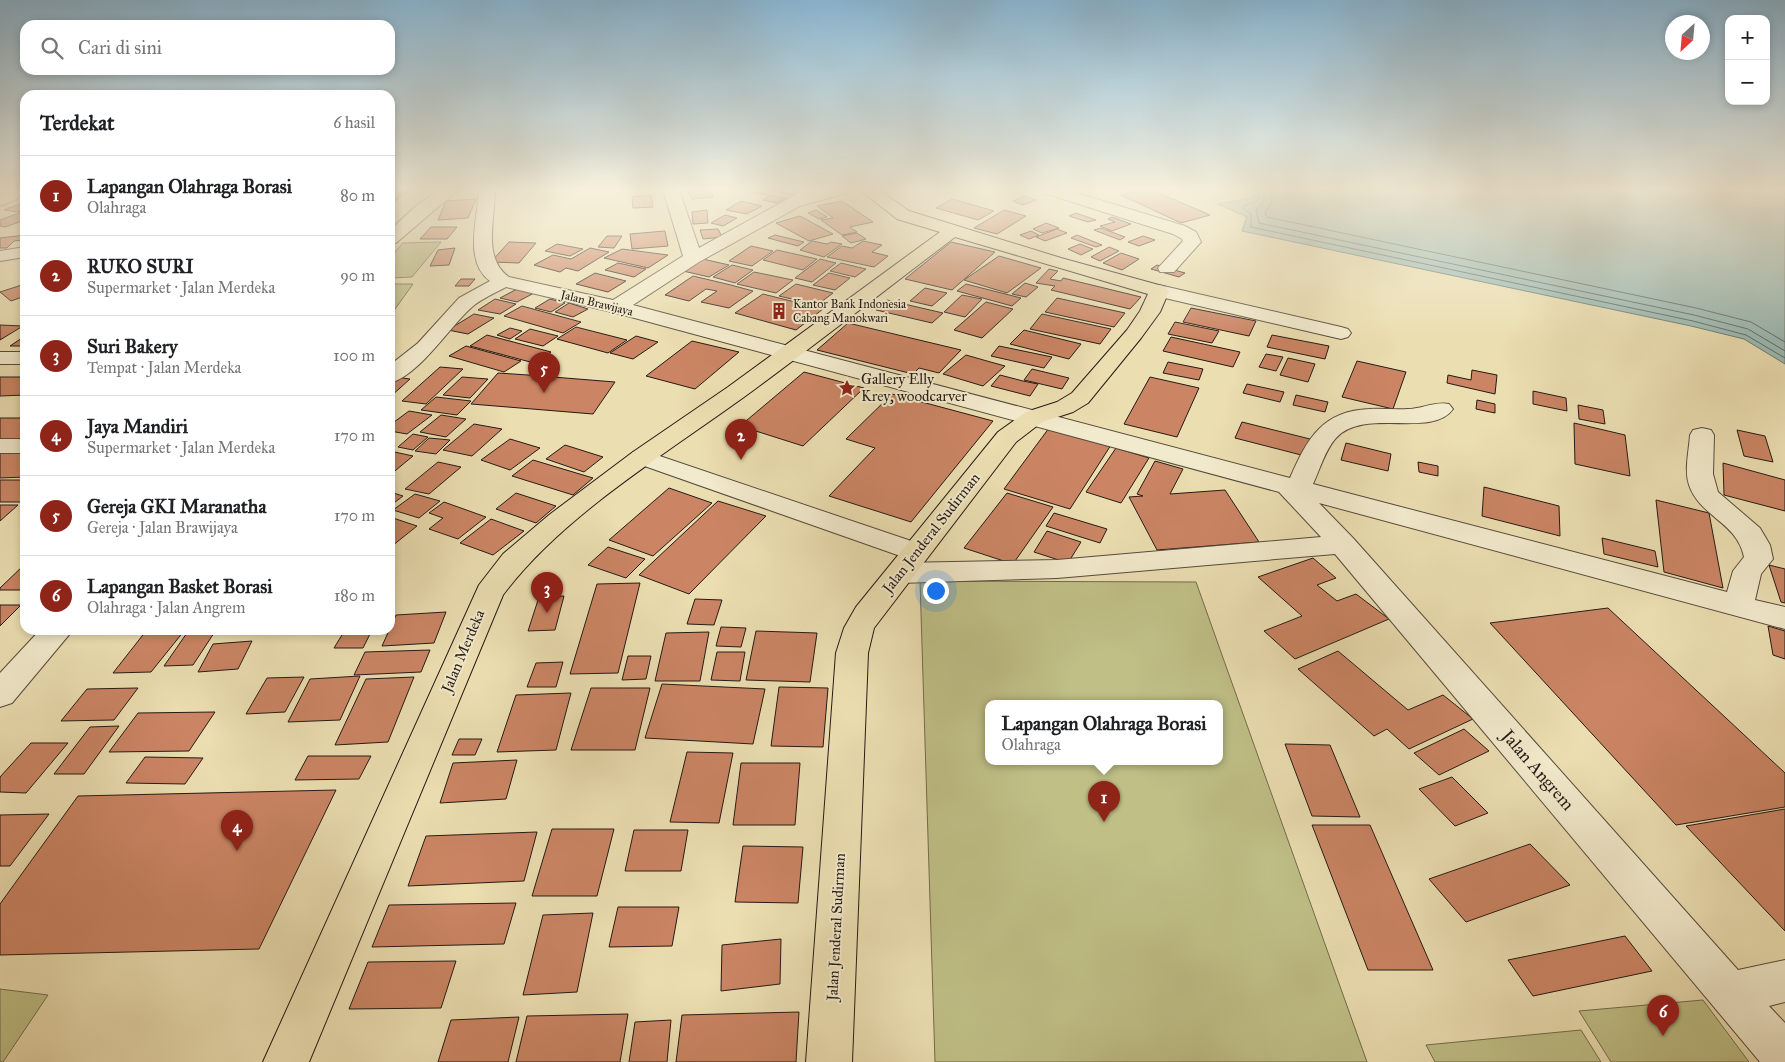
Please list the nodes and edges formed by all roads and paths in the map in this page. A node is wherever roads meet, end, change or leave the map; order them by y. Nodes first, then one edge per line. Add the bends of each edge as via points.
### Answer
1 (484, 240) edge
2 (687, 240) edge
3 (727, 240) edge
4 (918, 240) edge
5 (940, 240) edge
6 (988, 240) edge
7 (1191, 240) edge
8 (20, 253) edge
9 (0, 256) edge
10 (693, 258) junction
11 (904, 266) junction
12 (1159, 280) junction
13 (503, 281) junction
14 (616, 307) junction
15 (1341, 333) dead end
16 (787, 354) junction
17 (0, 358) edge
18 (20, 358) edge
19 (395, 372) edge
20 (1441, 409) dead end
21 (1034, 417) junction
22 (1702, 435) dead end
23 (0, 446) edge
24 (20, 446) edge
25 (642, 457) junction
26 (1293, 487) junction
27 (1383, 512) junction
28 (1339, 540) junction
29 (908, 563) junction
30 (1739, 606) junction
31 (1785, 618) edge
32 (53, 635) edge
33 (1, 690) edge
34 (1785, 981) edge
35 (1729, 993) junction
36 (1785, 1058) edge
37 (286, 1062) edge
38 (829, 1062) edge

1 - 13 street via 485,260 494,276
2 - 10 street
3 - 10 street
4 - 11 highway
5 - 11 highway, Jalan Merdeka
6 - 12 highway
7 - 12 street
8 - 9 street
10 - 14 street
11 - 16 highway, Jalan Merdeka
12 - 15 street
12 - 21 highway, Jalan Jenderal Sudirman via 1150,312 1080,398 1065,407
13 - 14 street, Jalan Brawijaya
13 - 19 street via 466,302 425,347
14 - 16 street, Jalan Brawijaya
16 - 21 street, Jalan Brawijaya
16 - 25 highway, Jalan Merdeka
17 - 18 street
20 - 26 street via 1429,415 1365,416 1330,428
21 - 26 street, Jalan Brawijaya
21 - 29 highway, Jalan Jenderal Sudirman via 1007,438
22 - 30 street via 1702,485 1715,503 1736,520 1758,545 1759,558 1747,571
23 - 24 street
25 - 29 street
25 - 37 highway, Jalan Merdeka via 559,522 513,562 493,586
26 - 27 street, Jalan Brawijaya
26 - 28 street, Jalan Angrem
27 - 28 street
27 - 30 street, Jalan Brawijaya
28 - 29 street via 1057,569
28 - 35 street, Jalan Angrem
29 - 38 highway, Jalan Jenderal Sudirman via 867,614 859,628 852,654
30 - 31 street, Jalan Brawijaya
32 - 33 street
34 - 35 street
35 - 36 street, Jalan Angrem

